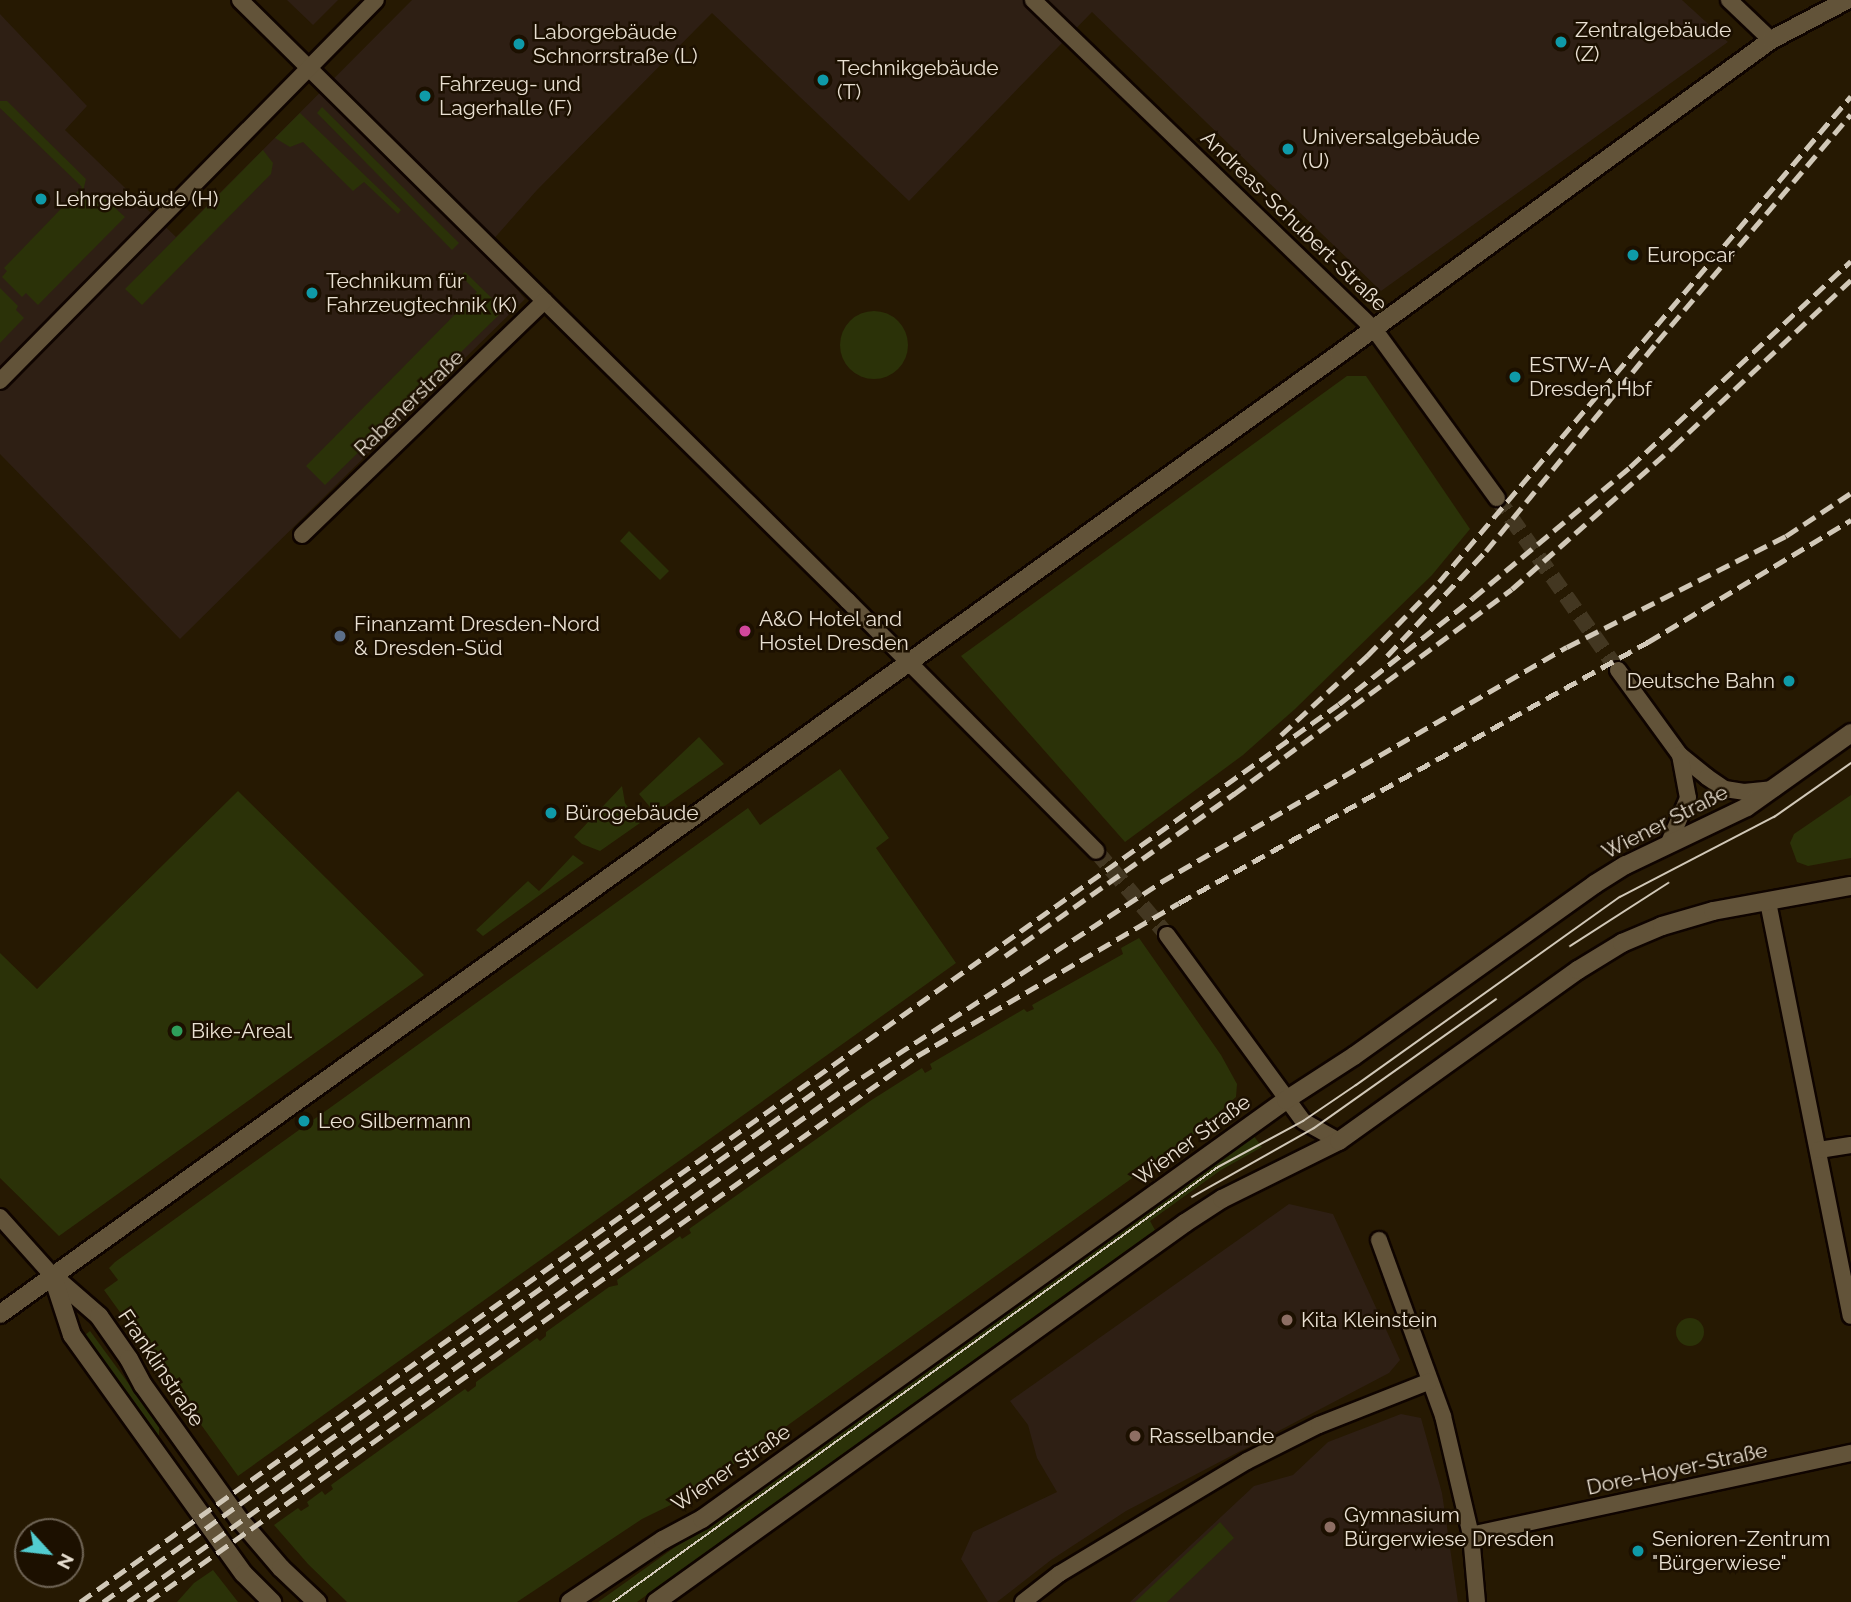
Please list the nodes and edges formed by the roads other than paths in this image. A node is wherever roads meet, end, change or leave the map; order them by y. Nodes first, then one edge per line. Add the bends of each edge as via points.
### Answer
1 (240, 0) edge
2 (376, 0) edge
3 (1033, 0) edge
4 (1729, 0) edge
5 (1847, 0) edge
6 (1771, 40) junction
7 (309, 68) junction
8 (544, 301) junction
9 (1374, 329) junction
10 (0, 381) edge
11 (1496, 498) tunnel mouth
12 (302, 535) dead end
13 (909, 662) junction
14 (1618, 670) tunnel mouth
15 (1851, 733) edge
16 (1680, 755) junction
17 (1776, 789) junction
18 (1668, 845) junction
19 (1096, 851) tunnel mouth
20 (1851, 886) edge
21 (1768, 902) junction
22 (1167, 936) tunnel mouth
23 (1286, 1100) junction
24 (1339, 1141) junction
25 (1851, 1144) edge
26 (1819, 1150) junction
27 (0, 1217) edge
28 (1380, 1240) dead end
29 (53, 1276) junction
30 (0, 1314) edge
31 (1851, 1316) edge
32 (1430, 1381) junction
33 (1851, 1453) edge
34 (1471, 1535) junction
35 (272, 1602) edge
36 (317, 1602) edge
37 (570, 1602) edge
38 (656, 1602) edge
39 (1023, 1602) edge
40 (1477, 1602) edge

1 - 7 street
2 - 7 street
3 - 9 street, Andreas-Schubert-Straße
4 - 6 street
5 - 6 main road
6 - 9 main road
7 - 8 street
7 - 10 street
8 - 12 street, Rabenerstraße
8 - 13 street
9 - 11 street, Andreas-Schubert-Straße
9 - 13 main road
13 - 19 street
13 - 29 main road
14 - 16 street
15 - 17 main road, Wiener Straße
16 - 17 street via 1725,789
16 - 18 street via 1688,798
17 - 18 main road, Wiener Straße via 1722,821
18 - 23 main road, Wiener Straße via 1595,884
20 - 21 main road
21 - 24 main road via 1704,914 1622,943
21 - 26 street
22 - 23 street
23 - 24 street via 1308,1125
23 - 37 main road, Wiener Straße via 702,1519
24 - 38 main road via 1222,1199 1185,1223
25 - 26 street
26 - 31 street
27 - 29 street
28 - 32 street
29 - 30 main road
29 - 35 main road via 72,1335 244,1574
29 - 36 main road, Franklinstraße via 99,1316 239,1519
32 - 34 street via 1443,1416
32 - 39 street via 1320,1425 1247,1461 1059,1574
33 - 34 street, Dore-Hoyer-Straße
34 - 40 street

